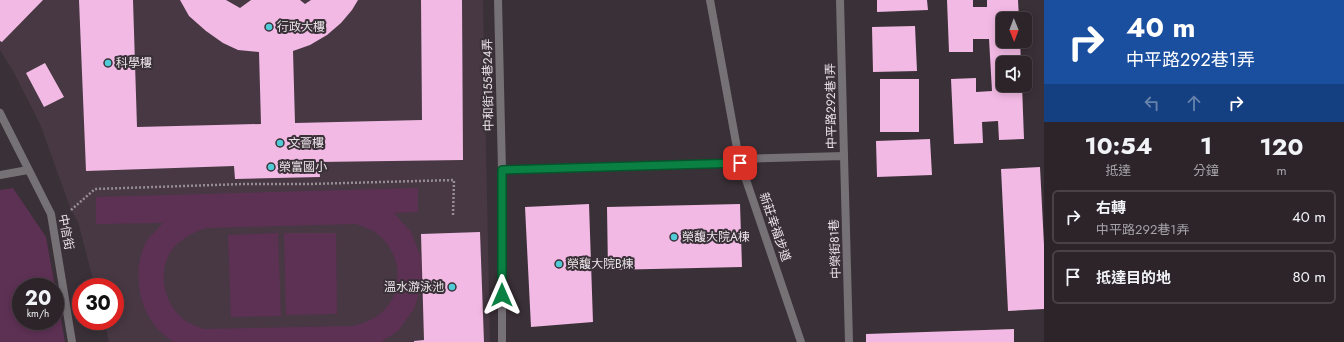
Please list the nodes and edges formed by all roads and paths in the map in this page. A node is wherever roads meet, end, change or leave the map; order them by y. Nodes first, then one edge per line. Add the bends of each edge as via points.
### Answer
1 (498, 0) edge
2 (710, 0) edge
3 (840, 0) edge
4 (0, 113) edge
5 (844, 156) junction
6 (740, 161) junction
7 (28, 170) junction
8 (502, 170) junction
9 (0, 175) edge
10 (71, 210) dead end
11 (453, 215) dead end
12 (72, 342) edge
13 (502, 342) edge
14 (801, 342) edge
15 (850, 342) edge

1 - 8 street, 中和街155巷24弄
2 - 6 street, 新莊幸福步道
3 - 5 street, 中平路292巷1弄
4 - 7 street, 中信街
5 - 6 street, 中平路292巷1弄
5 - 15 street, 中榮街81巷
6 - 8 street, 中平路292巷1弄
6 - 14 street, 新莊幸福步道
7 - 9 street
7 - 12 street, 中信街 via 52,214
8 - 13 street
10 - 11 path via 96,190 454,180

